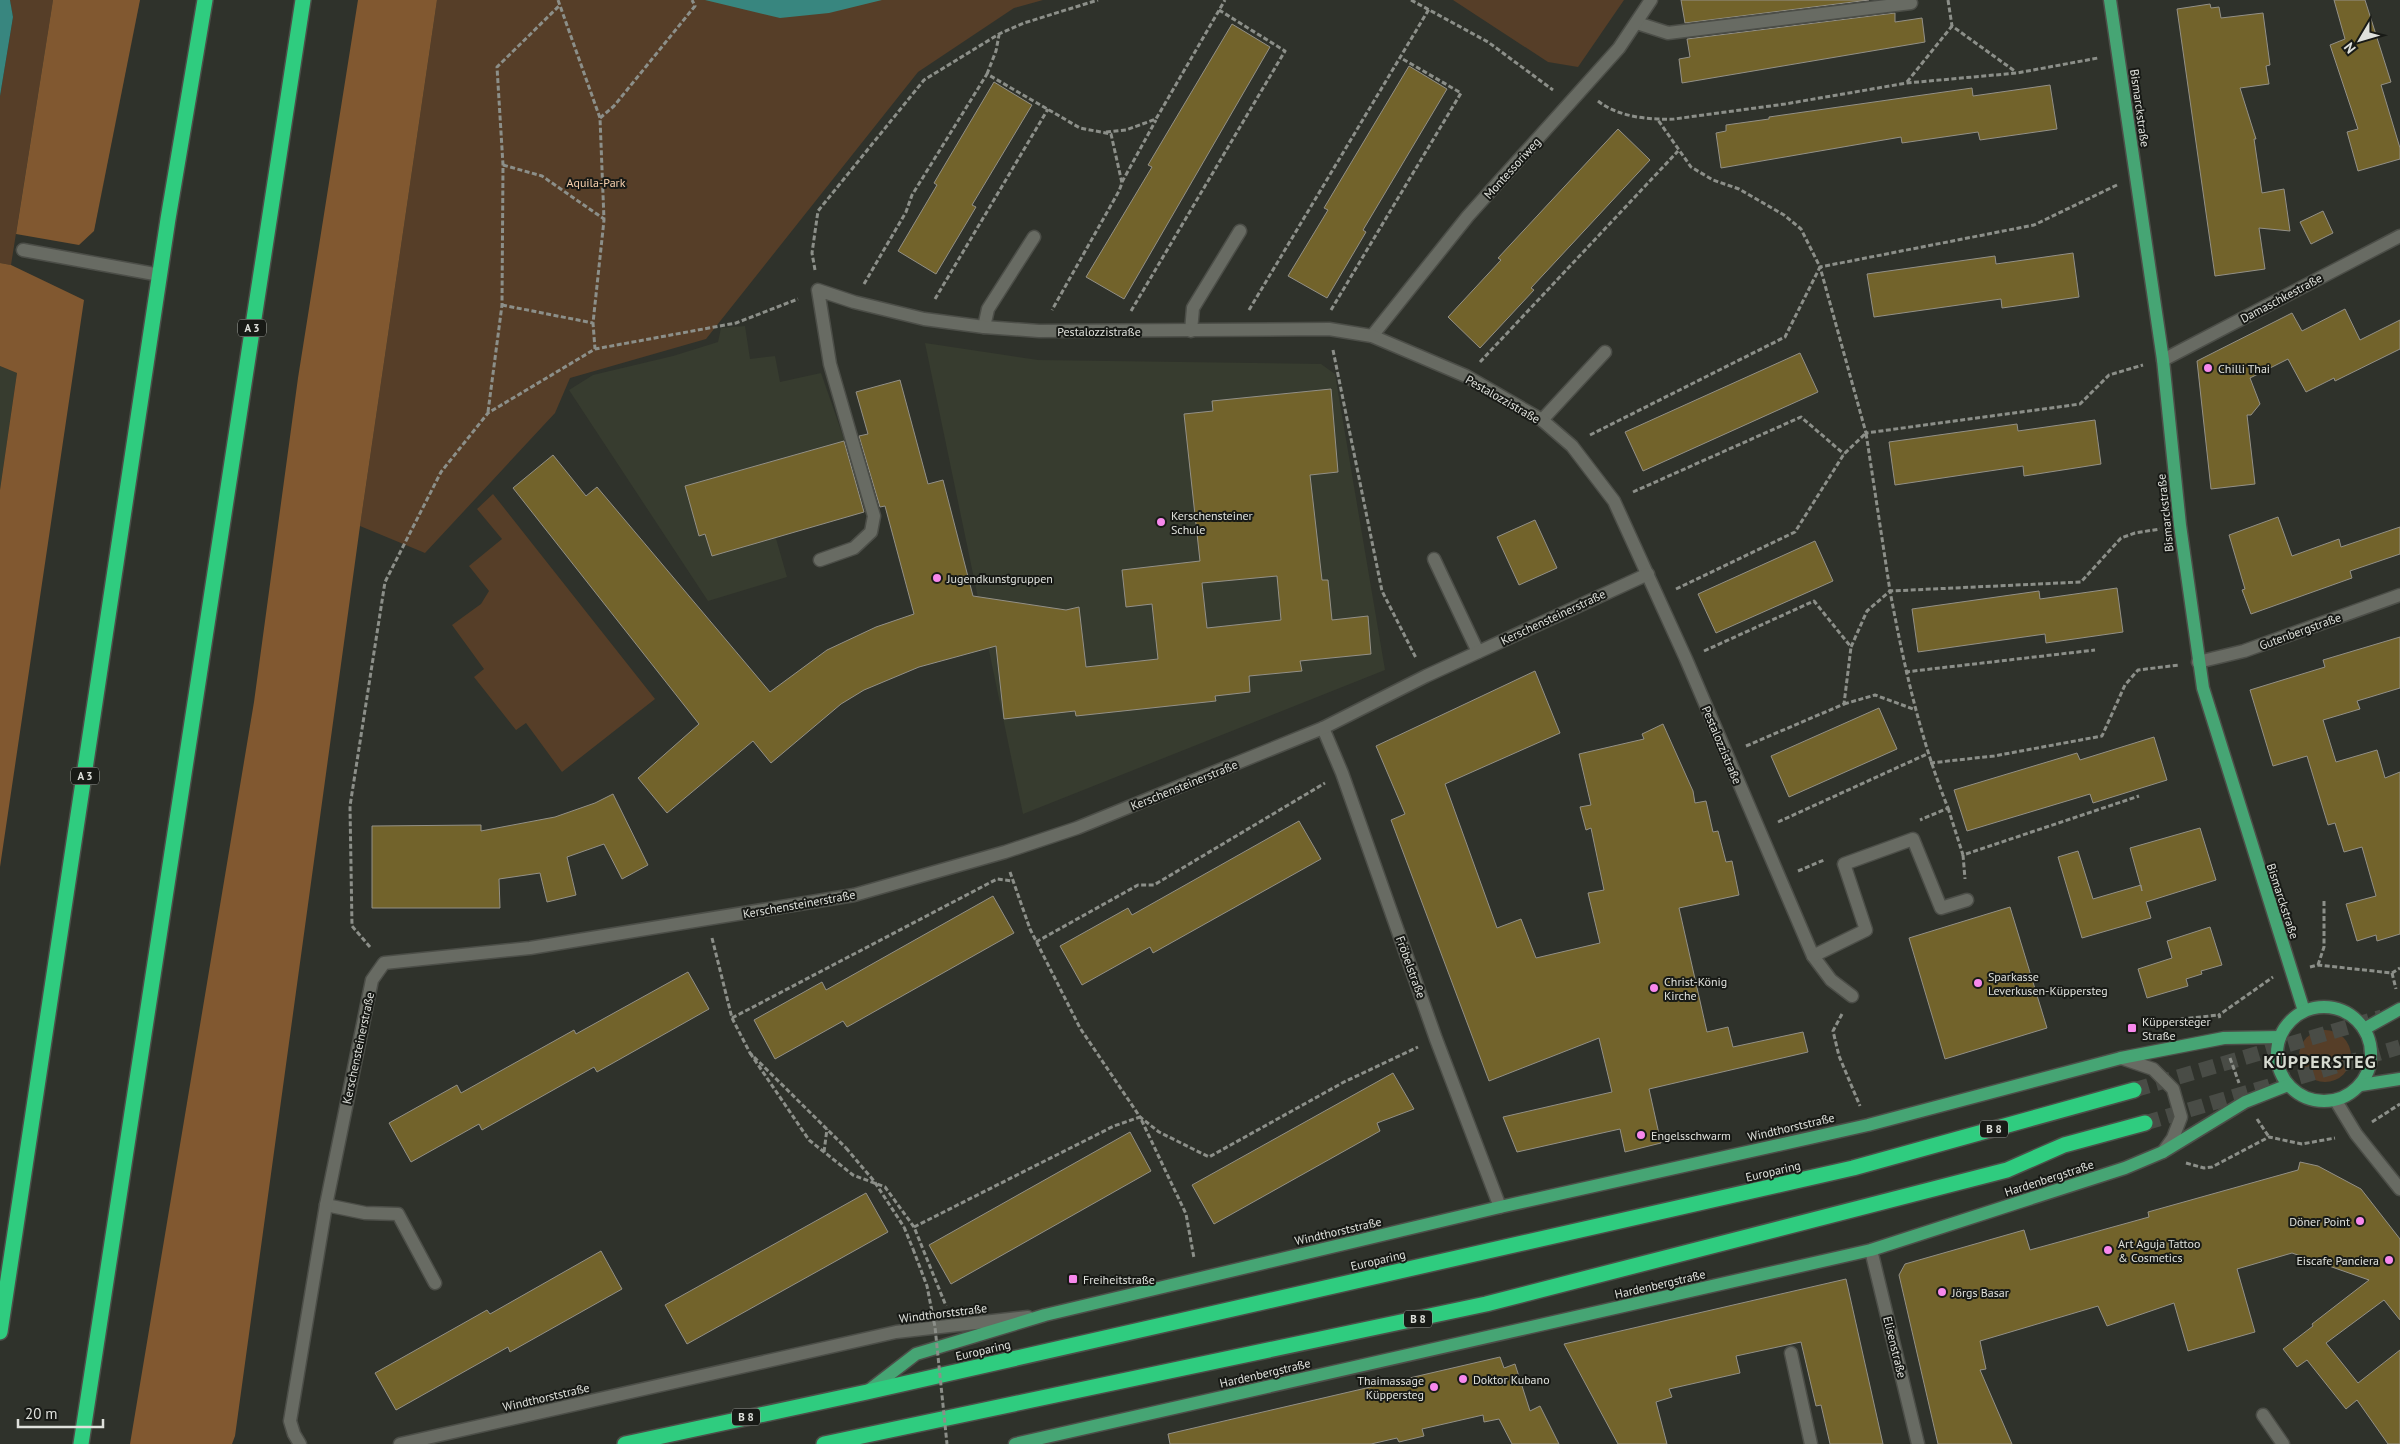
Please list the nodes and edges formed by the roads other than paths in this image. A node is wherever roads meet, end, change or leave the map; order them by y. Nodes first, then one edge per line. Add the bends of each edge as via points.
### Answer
1 (205, 0) edge
2 (303, 0) edge
3 (1651, 0) edge
4 (2110, 0) edge
5 (1911, 3) dead end
6 (1637, 22) junction
7 (1240, 231) dead end
8 (2400, 236) edge
9 (1034, 237) dead end
10 (22, 250) dead end
11 (160, 275) junction
12 (984, 327) junction
13 (1191, 331) junction
14 (1372, 336) junction
15 (1605, 352) dead end
16 (2163, 360) junction
17 (1542, 420) junction
18 (1434, 559) dead end
19 (820, 560) dead end
20 (1648, 574) junction
21 (2400, 595) edge
22 (1478, 652) junction
23 (2198, 662) junction
24 (1323, 728) junction
25 (1967, 900) dead end
26 (1813, 956) junction
27 (1852, 996) road end
28 (2400, 1010) edge
29 (2304, 1011) junction
30 (2364, 1029) junction
31 (2280, 1038) junction
32 (2121, 1058) junction
33 (2400, 1080) edge
34 (2288, 1085) junction
35 (2361, 1085) junction
36 (2134, 1090) tunnel mouth
37 (2336, 1101) junction
38 (2145, 1123) tunnel mouth
39 (2163, 1152) junction
40 (2400, 1189) edge
41 (326, 1205) junction
42 (1500, 1207) junction
43 (1871, 1250) junction
44 (436, 1283) dead end
45 (1045, 1315) junction
46 (0, 1332) edge
47 (1791, 1353) dead end
48 (867, 1392) junction
49 (2263, 1414) dead end
50 (81, 1444) edge
51 (300, 1444) edge
52 (400, 1444) edge
53 (625, 1444) edge
54 (824, 1444) edge
55 (1016, 1444) edge
56 (1811, 1444) edge
57 (1918, 1444) edge
58 (2283, 1444) edge

1 - 11 highway, A 3
2 - 50 highway, A 3
3 - 6 street, Montessoriweg
4 - 16 main road, Bismarckstraße
5 - 6 street via 1668,34
6 - 14 street, Montessoriweg via 1584,90 1468,216
7 - 13 street via 1193,308
8 - 16 street, Damaschkestraße
9 - 12 street via 988,309
10 - 11 street
11 - 46 highway, A 3
12 - 13 street, Pestalozzistraße via 1039,331
12 - 19 street, Pestalozzistraße via 924,319 818,290 830,364 874,516 871,532 854,548
13 - 14 street, Pestalozzistraße via 1324,329
14 - 17 street, Pestalozzistraße via 1466,376
15 - 17 street
16 - 23 main road, Bismarckstraße
17 - 20 street, Pestalozzistraße via 1572,446 1614,501
18 - 22 street
20 - 22 street, Kerschensteinerstraße
20 - 26 street, Pestalozzistraße
21 - 23 street, Gutenbergstraße via 2244,651
22 - 24 street, Kerschensteinerstraße
23 - 29 main road, Bismarckstraße via 2203,688
24 - 41 street, Kerschensteinerstraße via 1077,828 854,895 530,948 384,963 372,980
24 - 42 street, Fröbelstraße
25 - 26 street via 1941,908 1913,839 1844,864 1866,930
26 - 27 street, Pestalozzistraße via 1832,980
28 - 30 main road
29 - 30 main road via 2318,1007 2341,1010
29 - 31 main road via 2288,1024
30 - 35 main road via 2371,1055 2367,1075
31 - 32 main road, Windthorststraße via 2224,1038
31 - 34 main road via 2276,1051 2278,1065
32 - 39 street via 2154,1069 2173,1089 2181,1117
32 - 42 main road, Windthorststraße via 1868,1124
33 - 35 main road
34 - 37 main road via 2314,1101
34 - 39 main road, Hardenbergstraße via 2245,1102
35 - 37 main road
36 - 48 highway, Europaring / B 8 via 1853,1168
37 - 40 street via 2356,1134
38 - 54 highway, B 8 via 2064,1145 2007,1170 1486,1304
39 - 43 main road, Hardenbergstraße via 2125,1168
41 - 44 street via 365,1213 398,1214
41 - 51 street, Kerschensteinerstraße via 290,1421
42 - 45 main road, Windthorststraße
43 - 55 main road, Hardenbergstraße
43 - 57 street, Elisenstraße
45 - 48 main road via 916,1354
45 - 52 street, Windthorststraße via 896,1332
47 - 56 street
48 - 53 highway, Europaring / B 8
49 - 58 street

